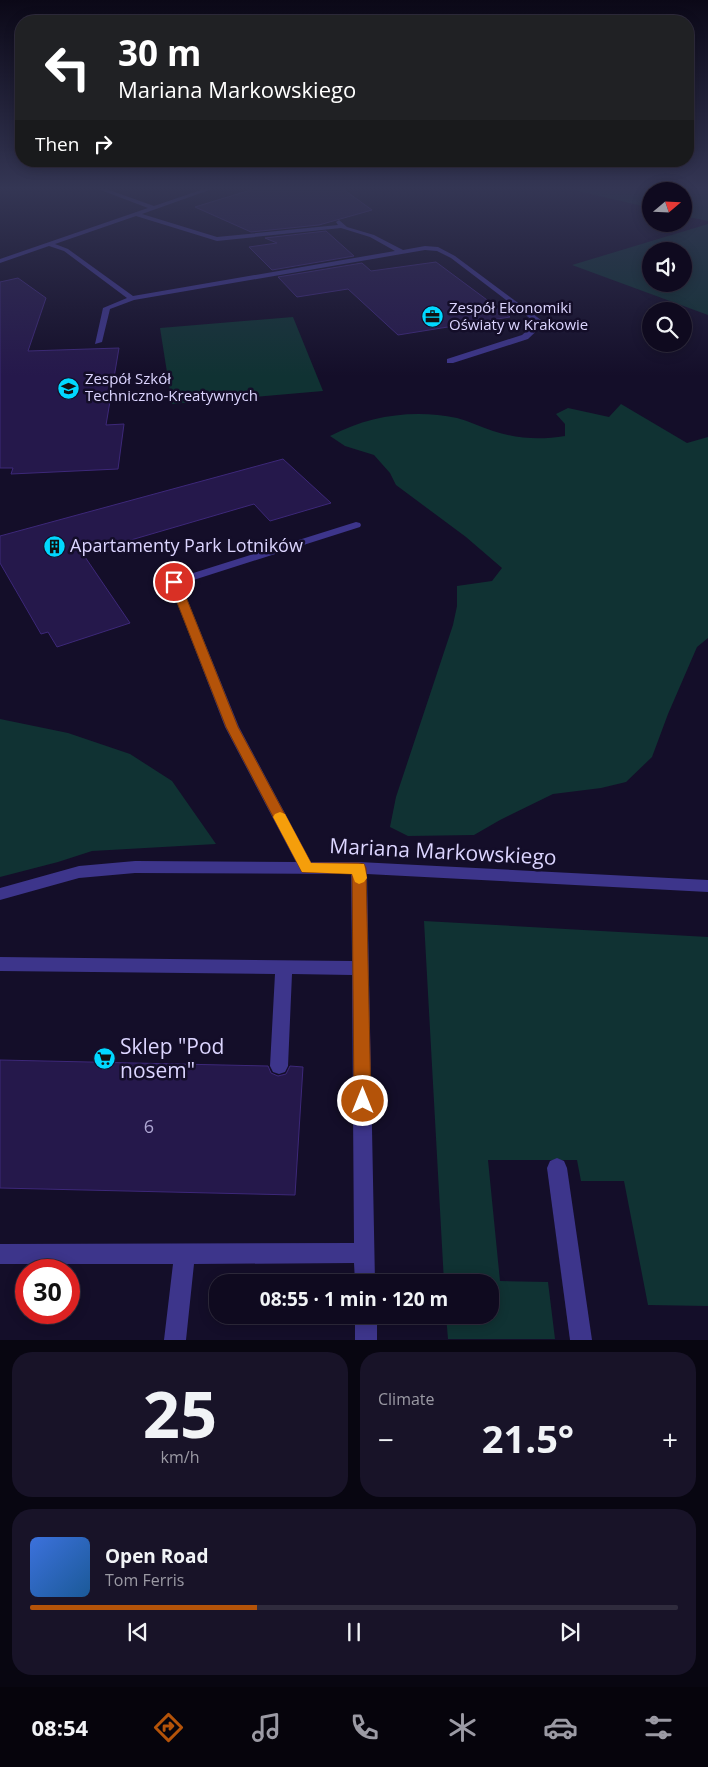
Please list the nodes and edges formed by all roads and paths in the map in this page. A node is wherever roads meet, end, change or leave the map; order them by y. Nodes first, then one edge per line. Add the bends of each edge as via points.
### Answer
1 (27, 252) edge
2 (68, 252) edge
3 (402, 252) edge
4 (443, 252) edge
5 (0, 261) edge
6 (132, 298) junction
7 (98, 342) dead end
8 (450, 361) dead end
9 (356, 526) dead end
10 (307, 868) junction
11 (359, 868) junction
12 (708, 886) edge
13 (0, 894) edge
14 (0, 964) edge
15 (284, 967) junction
16 (361, 968) junction
17 (279, 1066) dead end
18 (557, 1168) dead end
19 (185, 1253) junction
20 (365, 1253) junction
21 (0, 1254) edge
22 (365, 1274) edge
23 (366, 1324) edge
24 (175, 1340) edge
25 (366, 1340) edge
26 (581, 1340) edge

1 - 5 street
2 - 6 street
3 - 6 street
4 - 8 street via 540,323 525,337
6 - 7 street via 107,308
9 - 10 street via 174,582 232,727
10 - 11 street, Mariana Markowskiego
10 - 13 street, Mariana Markowskiego via 135,867 79,872
11 - 12 street, Mariana Markowskiego
11 - 16 street
14 - 15 street
15 - 16 street
15 - 17 street
16 - 20 street
18 - 26 street
19 - 20 street
19 - 21 street
19 - 24 street
20 - 22 street
23 - 25 street

